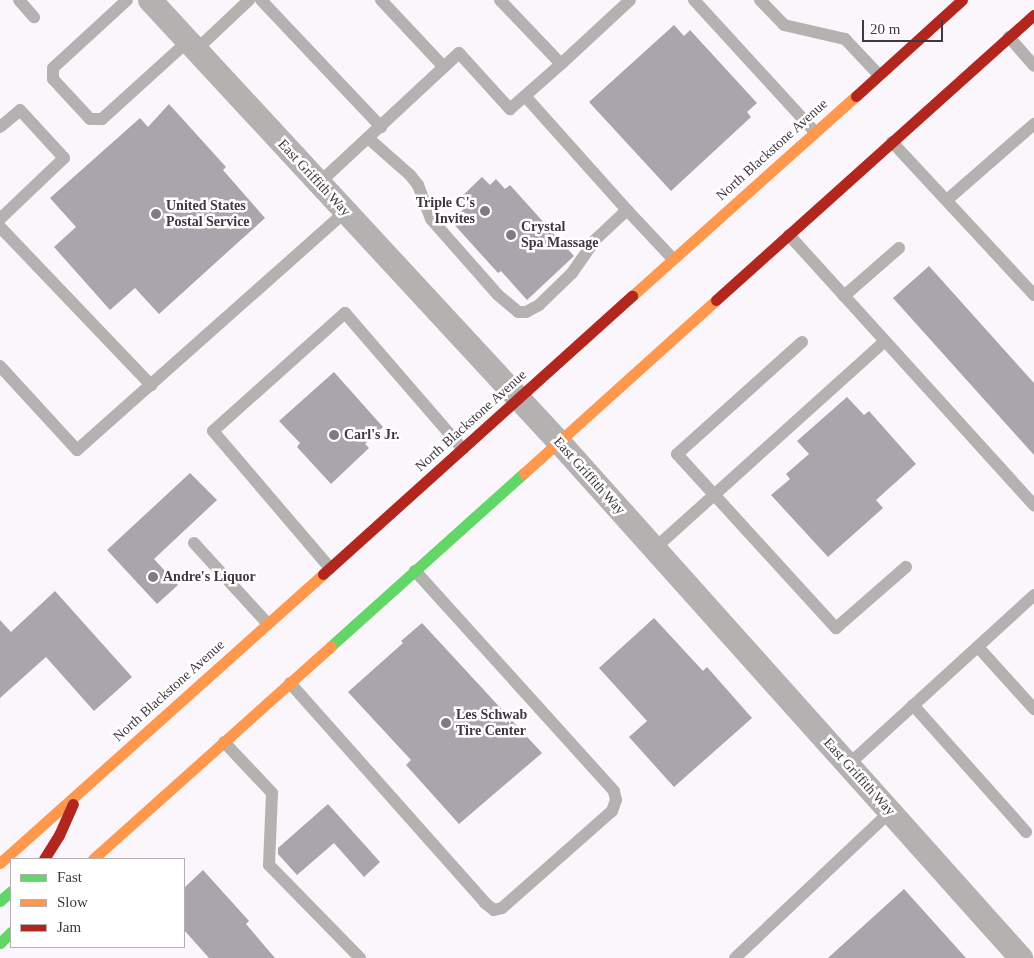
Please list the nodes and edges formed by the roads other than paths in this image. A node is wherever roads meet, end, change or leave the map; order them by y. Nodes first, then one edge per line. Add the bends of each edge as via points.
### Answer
1 (19, 0) edge
2 (127, 0) edge
3 (150, 0) edge
4 (249, 0) edge
5 (261, 0) edge
6 (381, 0) edge
7 (500, 0) edge
8 (630, 0) edge
9 (694, 0) edge
10 (760, 0) edge
11 (962, 0) edge
12 (1034, 15) edge
13 (34, 17) dead end
14 (1009, 38) junction
15 (192, 46) junction
16 (560, 64) junction
17 (1034, 66) edge
18 (444, 67) junction
19 (878, 74) junction
20 (525, 96) junction
21 (1034, 124) edge
22 (0, 127) edge
23 (380, 127) junction
24 (815, 132) junction
25 (368, 138) junction
26 (892, 142) junction
27 (319, 184) junction
28 (947, 200) junction
29 (626, 210) junction
30 (345, 212) junction
31 (0, 218) edge
32 (0, 226) edge
33 (789, 235) junction
34 (898, 248) dead end
35 (673, 259) junction
36 (1034, 295) edge
37 (844, 296) junction
38 (885, 341) junction
39 (802, 342) dead end
40 (0, 366) edge
41 (151, 385) junction
42 (518, 399) junction
43 (559, 442) junction
44 (462, 449) junction
45 (714, 494) junction
46 (1034, 505) edge
47 (194, 543) dead end
48 (654, 548) junction
49 (906, 567) dead end
50 (330, 568) junction
51 (415, 571) junction
52 (1034, 595) edge
53 (267, 624) junction
54 (978, 647) junction
55 (290, 683) junction
56 (914, 705) junction
57 (1034, 709) edge
58 (224, 742) junction
59 (848, 765) junction
60 (78, 794) junction
61 (890, 812) junction
62 (1026, 832) dead end
63 (45, 858) edge
64 (94, 858) edge
65 (0, 863) edge
66 (10, 892) edge
67 (0, 901) edge
68 (10, 933) edge
69 (0, 942) edge
70 (360, 958) edge
71 (736, 958) edge
72 (1021, 958) edge

1 - 13 lane
2 - 15 lane via 53,68 53,79 90,120 102,119
3 - 15 street, East Griffith Way
4 - 15 lane
5 - 23 lane
6 - 18 lane
7 - 16 lane
8 - 16 lane
9 - 24 lane
10 - 19 lane via 784,25 845,39
11 - 19 main road, North Blackstone Avenue
12 - 14 main road
14 - 17 lane
14 - 26 main road
15 - 27 street, East Griffith Way
16 - 20 lane
18 - 20 lane via 459,54 510,109
18 - 23 lane
19 - 24 main road, North Blackstone Avenue
20 - 29 lane
21 - 28 lane
22 - 31 lane via 20,110 64,158
23 - 25 lane
24 - 35 main road, North Blackstone Avenue
25 - 27 lane
25 - 29 lane via 410,175 418,185 431,219 518,312 526,312 539,305 572,273 594,240
26 - 28 lane
26 - 33 main road
27 - 30 street, East Griffith Way
28 - 36 lane
29 - 35 lane
30 - 41 lane
30 - 42 street, East Griffith Way
32 - 41 lane
33 - 37 lane
33 - 43 main road
34 - 37 lane
35 - 42 main road, North Blackstone Avenue
37 - 38 lane
38 - 45 lane
38 - 46 lane
39 - 45 lane via 677,454
40 - 41 lane via 77,450
42 - 43 street, East Griffith Way
42 - 44 main road, North Blackstone Avenue
43 - 48 street, East Griffith Way
43 - 51 main road
44 - 50 main road, North Blackstone Avenue
44 - 50 lane via 345,313 214,431
45 - 48 lane
45 - 49 lane via 836,628
47 - 53 lane
48 - 59 street, East Griffith Way
50 - 53 main road, North Blackstone Avenue
51 - 55 main road
51 - 55 lane via 614,791 616,800 612,811 502,908 494,910
52 - 54 lane
53 - 60 main road, North Blackstone Avenue
54 - 56 lane
54 - 57 lane
55 - 58 main road
56 - 59 lane
56 - 62 lane
58 - 64 main road
58 - 70 lane via 272,793 269,865
59 - 61 street, East Griffith Way
60 - 63 main road
60 - 65 main road, North Blackstone Avenue
61 - 71 lane
61 - 72 street, East Griffith Way
66 - 67 main road
68 - 69 main road

